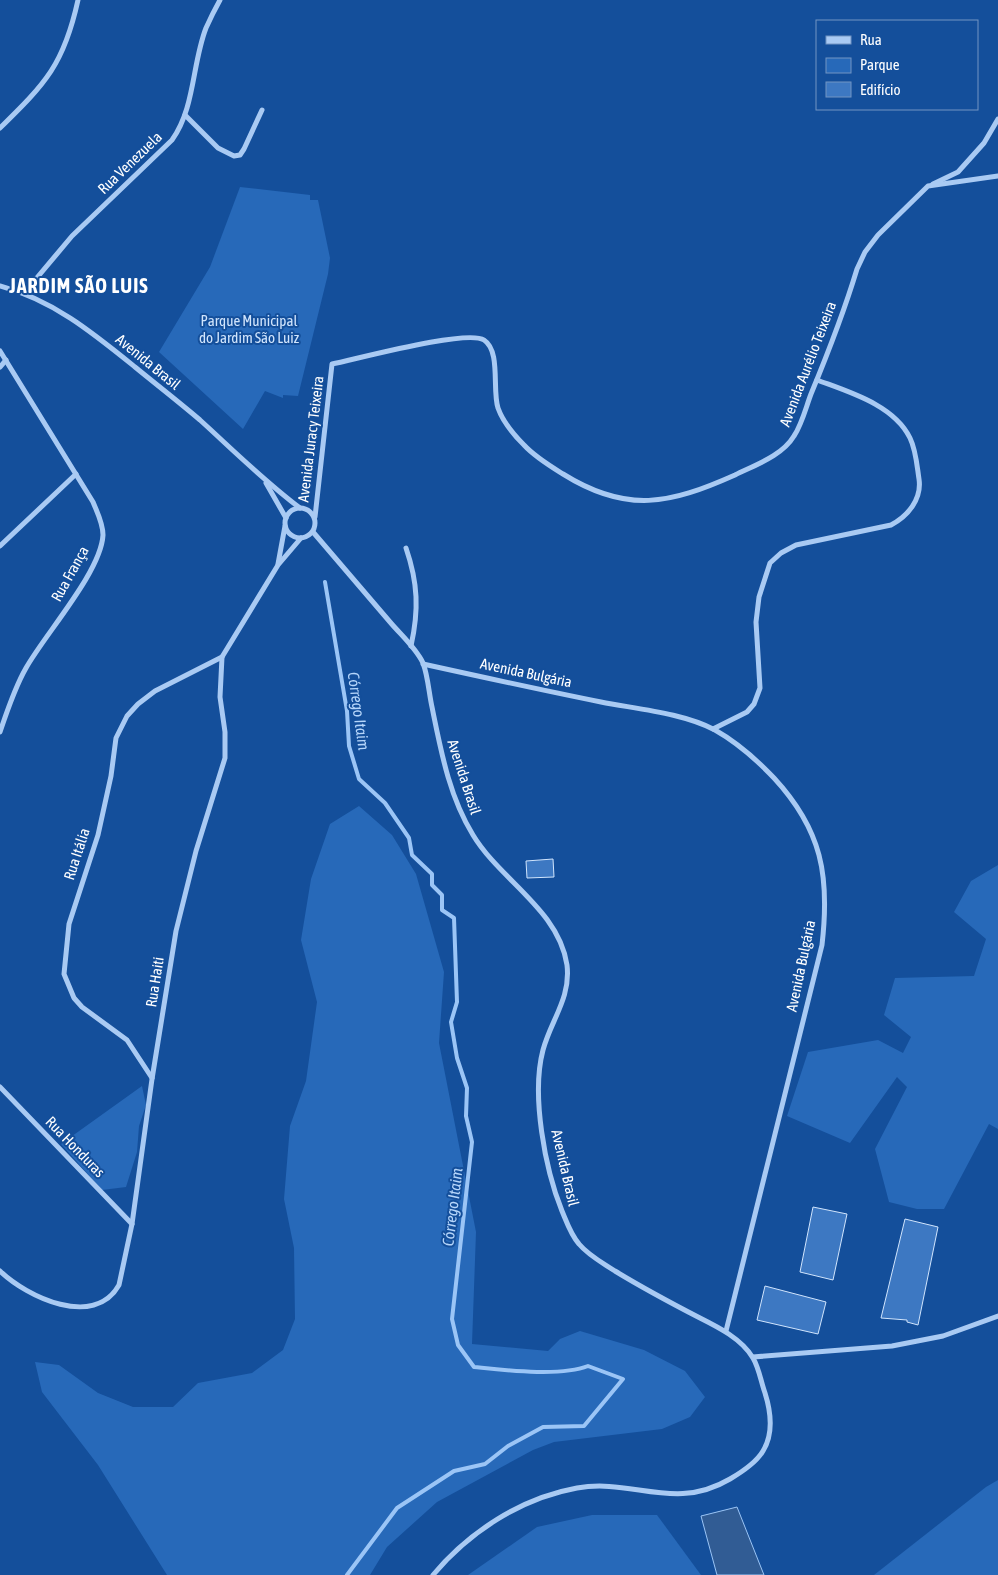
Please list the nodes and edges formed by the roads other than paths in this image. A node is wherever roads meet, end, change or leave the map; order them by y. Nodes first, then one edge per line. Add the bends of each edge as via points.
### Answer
1 (78, 0) edge
2 (220, 0) edge
3 (262, 110) dead end
4 (185, 114) junction
5 (998, 119) edge
6 (0, 128) edge
7 (998, 176) edge
8 (928, 186) junction
9 (0, 286) edge
10 (25, 292) junction
11 (0, 351) edge
12 (6, 360) junction
13 (332, 364) joint
14 (0, 367) edge
15 (817, 380) junction
16 (76, 474) junction
17 (265, 481) junction
18 (300, 508) junction
19 (315, 517) junction
20 (286, 521) junction
21 (313, 532) junction
22 (301, 538) junction
23 (0, 546) edge
24 (406, 548) dead end
25 (278, 565) junction
26 (411, 646) junction
27 (222, 658) junction
28 (423, 664) junction
29 (713, 729) junction
30 (0, 732) edge
31 (152, 1079) junction
32 (0, 1087) edge
33 (132, 1224) junction
34 (0, 1270) edge
35 (998, 1316) edge
36 (726, 1331) junction
37 (753, 1357) junction
38 (433, 1575) edge

1 - 6 street via 70,34 54,70
2 - 4 street, Rua Venezuela via 206,29
3 - 4 street via 244,149 240,155 234,156 218,148
4 - 10 street, Rua Venezuela via 172,140 72,236
5 - 8 street, Avenida Aurélio Teixeira via 984,143 958,172
7 - 8 street
8 - 15 street, Avenida Aurélio Teixeira via 865,252
9 - 10 street, Avenida Brasil
10 - 17 street, Avenida Brasil via 68,315 105,342 201,421
11 - 12 street, Rua França
12 - 14 street
12 - 16 street, Rua França
13 - 15 street, Avenida Aurélio Teixeira via 460,337 483,339 492,351 495,363 494,396 499,411 506,425 525,446 582,486 606,495 656,501 705,489 781,451 794,436
13 - 19 street, Avenida Juracy Teixeira
15 - 29 street via 866,399 904,427 915,457 918,494 910,511 891,525 796,545 770,563 759,597 756,622 760,688 747,712
16 - 23 street
16 - 30 street, Rua França via 102,524 100,547 76,595 25,669
17 - 18 street, Avenida Brasil
17 - 20 street, Avenida Brasil
18 - 19 street
18 - 20 street via 290,511
19 - 21 street
20 - 22 street via 288,531
20 - 25 street, Rua Haiti
21 - 22 street
21 - 26 street, Avenida Brasil
22 - 25 street, Rua Haiti
24 - 26 street via 418,600
25 - 27 street, Rua Haiti
26 - 28 street, Avenida Brasil
27 - 31 street, Rua Haiti via 220,697 225,758 182,907
27 - 31 street, Rua Itália via 155,691 128,716 116,738 98,835 69,924 64,974 74,998 127,1040
28 - 29 street, Avenida Bulgária via 668,715
28 - 36 street, Avenida Brasil via 444,765 460,812 492,861 553,926 563,946 569,984 544,1047 539,1088 546,1150 556,1196 569,1228 591,1255 646,1290
29 - 36 street, Avenida Bulgária via 759,761 802,812 813,833 826,890 822,945
31 - 33 street, Rua Haiti
32 - 33 street, Rua Honduras
33 - 34 street, Rua Haiti via 115,1293 89,1307 71,1307 40,1297 12,1282
35 - 37 street via 943,1336 892,1346
36 - 37 street, Avenida Brasil
37 - 38 street, Avenida Brasil via 771,1420 770,1438 761,1455 744,1471 717,1487 696,1494 678,1495 604,1486 552,1494 496,1519 454,1552

